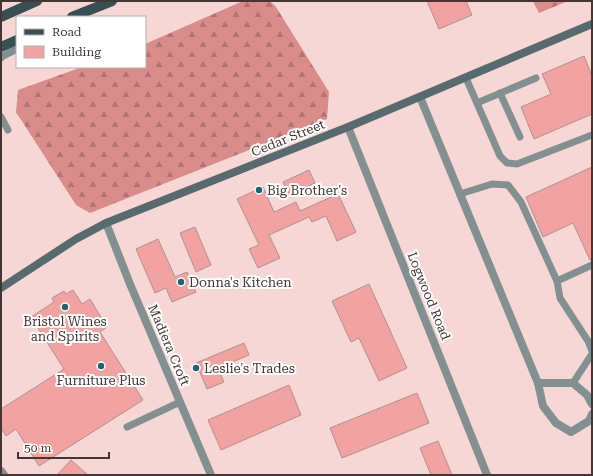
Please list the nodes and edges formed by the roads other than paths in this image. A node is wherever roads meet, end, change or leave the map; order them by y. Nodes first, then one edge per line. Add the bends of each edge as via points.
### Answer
1 (37, 1) edge
2 (112, 1) edge
3 (1, 16) edge
4 (74, 16) edge
5 (592, 24) edge
6 (16, 40) edge
7 (1, 47) edge
8 (16, 50) edge
9 (1, 58) edge
10 (466, 78) junction
11 (536, 78) dead end
12 (500, 93) junction
13 (420, 97) junction
14 (477, 103) junction
15 (1, 117) edge
16 (348, 127) junction
17 (8, 130) dead end
18 (592, 135) edge
19 (520, 137) dead end
20 (460, 194) junction
21 (106, 223) junction
22 (592, 265) edge
23 (557, 281) junction
24 (1, 288) edge
25 (592, 351) edge
26 (592, 354) edge
27 (538, 383) junction
28 (573, 383) junction
29 (180, 402) junction
30 (592, 404) edge
31 (592, 414) edge
32 (127, 427) dead end
33 (1, 471) edge
34 (4, 475) edge
35 (211, 475) edge
36 (487, 475) edge

1 - 3 main road
2 - 4 main road
5 - 10 main road, Cedar Street
6 - 7 main road
8 - 9 lane
10 - 13 main road, Cedar Street
10 - 14 lane
11 - 12 lane
12 - 14 lane
12 - 19 lane
13 - 16 main road, Cedar Street
13 - 20 street
14 - 18 lane via 500,156 507,163 517,164
15 - 17 lane
16 - 21 main road, Cedar Street
16 - 36 street, Logwood Road
20 - 23 lane via 492,184 508,185 521,202
20 - 27 street
21 - 24 main road, Cedar Street via 76,239
21 - 29 street, Madiera Croft
22 - 23 lane
23 - 25 lane via 560,298
26 - 28 lane
27 - 28 street
27 - 31 street via 543,406 556,423 571,432 589,421
28 - 30 street via 587,395
29 - 32 lane
29 - 35 street, Madiera Croft
33 - 34 street

